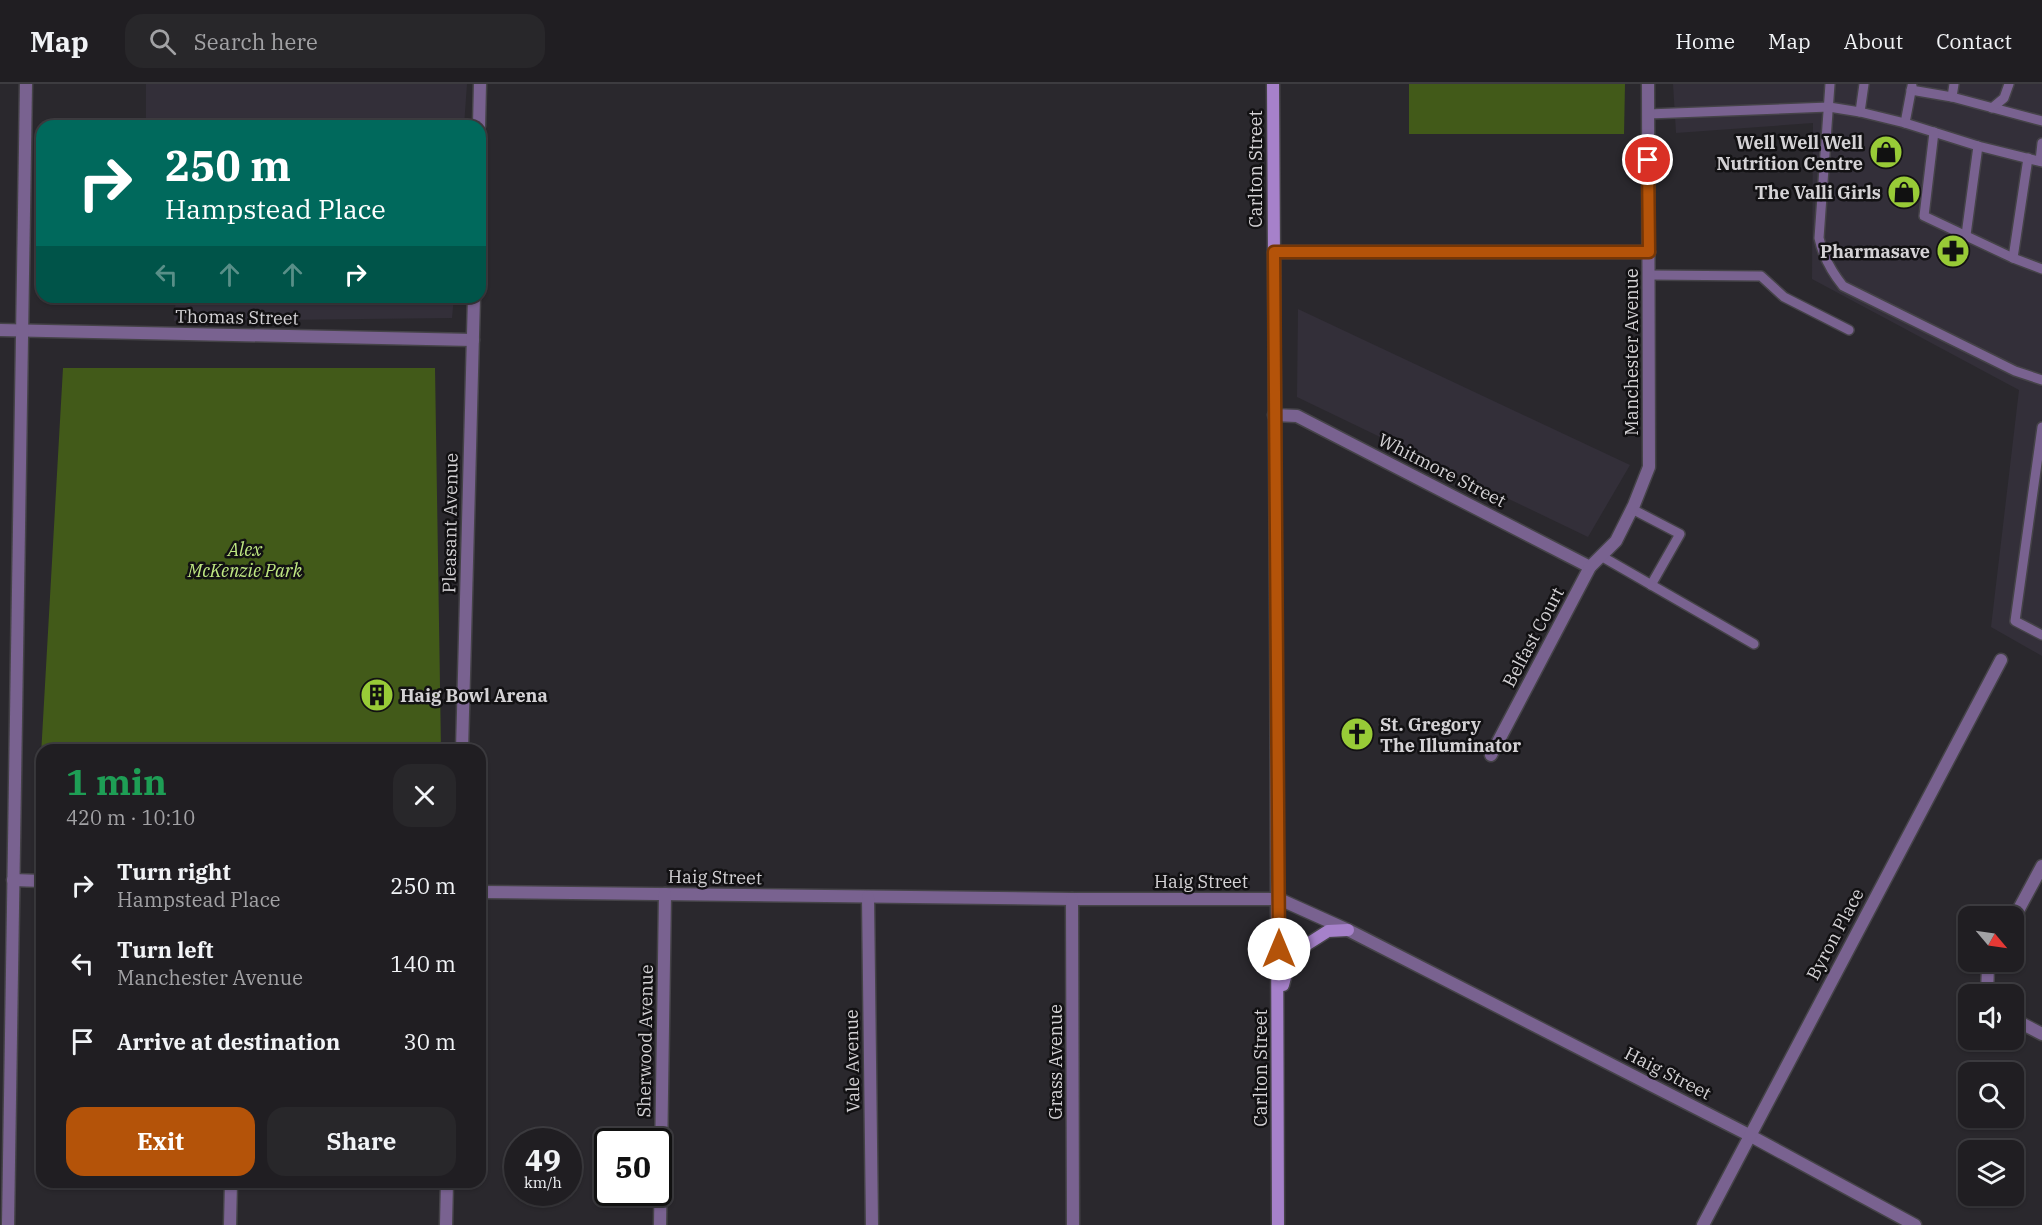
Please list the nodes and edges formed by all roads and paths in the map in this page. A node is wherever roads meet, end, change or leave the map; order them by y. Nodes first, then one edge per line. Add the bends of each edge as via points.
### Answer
1 (26, 84) edge
2 (480, 84) edge
3 (1273, 84) edge
4 (1648, 84) edge
5 (1830, 84) edge
6 (1864, 84) edge
7 (1954, 84) edge
8 (2009, 84) edge
9 (1911, 87) edge
10 (1952, 97) junction
11 (1829, 107) junction
12 (1992, 108) junction
13 (1860, 112) junction
14 (1648, 114) junction
15 (478, 120) edge
16 (2042, 121) edge
17 (1905, 123) junction
18 (1934, 132) junction
19 (2042, 142) edge
20 (1978, 146) junction
21 (2028, 158) junction
22 (2041, 161) edge
23 (1966, 235) junction
24 (1274, 252) junction
25 (1649, 252) junction
26 (2013, 258) junction
27 (2042, 269) edge
28 (1649, 275) junction
29 (474, 303) edge
30 (0, 330) edge
31 (22, 330) junction
32 (1849, 330) dead end
33 (473, 340) junction
34 (2042, 380) edge
35 (1274, 415) junction
36 (2042, 427) edge
37 (1632, 509) junction
38 (1601, 556) junction
39 (1590, 567) junction
40 (1651, 585) junction
41 (2042, 635) edge
42 (1754, 644) dead end
43 (2001, 660) dead end
44 (462, 744) edge
45 (1491, 755) dead end
46 (2042, 866) edge
47 (13, 880) junction
48 (36, 881) edge
49 (486, 892) edge
50 (665, 894) junction
51 (868, 897) junction
52 (1072, 899) junction
53 (1279, 899) junction
54 (2021, 906) edge
55 (1348, 930) junction
56 (1278, 1007) junction
57 (2024, 1025) edge
58 (2042, 1034) edge
59 (1749, 1135) junction
60 (231, 1188) edge
61 (447, 1188) edge
62 (8, 1225) edge
63 (230, 1225) edge
64 (446, 1225) edge
65 (660, 1225) edge
66 (872, 1225) edge
67 (1073, 1225) edge
68 (1278, 1225) edge
69 (1703, 1225) edge
70 (1915, 1225) edge

1 - 31 street
2 - 15 street
3 - 24 main road, Carlton Street
4 - 14 street, Manchester Avenue
5 - 11 lane
6 - 13 lane
7 - 10 lane
8 - 12 lane via 2004,98
9 - 10 lane
9 - 17 lane
10 - 12 lane
11 - 13 lane
11 - 14 lane
11 - 34 lane via 1819,238 1833,273 1844,286 2015,371
12 - 16 lane
13 - 17 lane
14 - 25 street, Manchester Avenue
17 - 18 lane
18 - 20 lane
18 - 23 lane via 1924,216
19 - 22 lane
20 - 21 lane
20 - 23 lane
21 - 22 lane
21 - 26 lane
23 - 26 lane
24 - 25 street
24 - 35 main road, Carlton Street
25 - 28 street, Manchester Avenue
26 - 27 lane
28 - 32 lane via 1761,276 1784,297
28 - 37 street, Manchester Avenue via 1649,467
29 - 33 street, Pleasant Avenue
30 - 31 street, Thomas Street
31 - 33 street, Thomas Street
31 - 47 street
33 - 44 street, Pleasant Avenue
35 - 39 street, Whitmore Street via 1297,416
35 - 53 main road, Carlton Street
36 - 41 lane via 2015,621
37 - 38 street, Manchester Avenue via 1616,541
37 - 40 lane via 1680,534
38 - 39 street, Manchester Avenue
38 - 40 lane
39 - 45 street, Belfast Court
40 - 42 lane
43 - 59 street, Byron Place
46 - 54 street
47 - 48 street
47 - 62 street
49 - 50 street, Haig Street
50 - 51 street, Haig Street
50 - 65 street, Sherwood Avenue
51 - 52 street, Haig Street
51 - 66 street, Vale Avenue
52 - 53 street, Haig Street
52 - 67 street, Grass Avenue
53 - 55 street, Haig Street
53 - 56 main road, Carlton Street
55 - 56 main road via 1328,931 1306,945 1288,966
55 - 59 street, Haig Street
56 - 68 main road, Carlton Street
57 - 58 street
59 - 69 street, Byron Place
59 - 70 street, Haig Street
60 - 63 street
61 - 64 street

